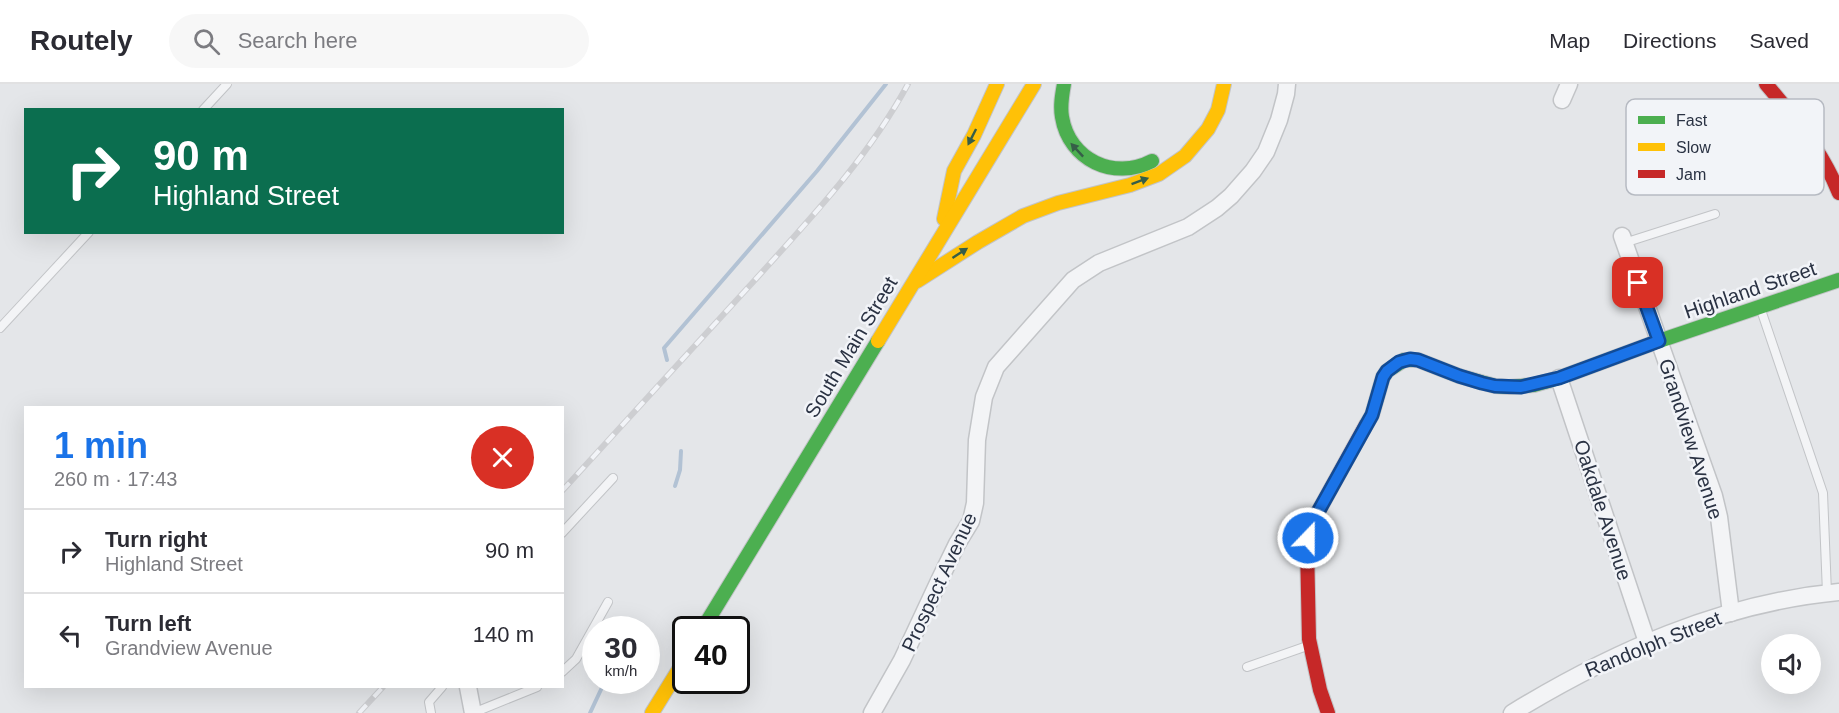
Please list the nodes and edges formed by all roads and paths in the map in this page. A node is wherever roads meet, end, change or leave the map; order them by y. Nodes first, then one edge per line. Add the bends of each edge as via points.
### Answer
1 (227, 84) edge
2 (997, 84) edge
3 (1034, 84) edge
4 (1064, 84) edge
5 (1212, 84) edge
6 (1224, 84) edge
7 (1287, 84) edge
8 (1569, 84) edge
9 (1766, 84) edge
10 (1779, 99) edge
11 (1562, 100) dead end
12 (205, 108) edge
13 (1824, 162) edge
14 (1839, 193) edge
15 (1715, 214) dead end
16 (87, 234) edge
17 (941, 236) junction
18 (1623, 240) joint
19 (1839, 280) edge
20 (911, 285) junction
21 (1760, 307) junction
22 (0, 328) edge
23 (1659, 341) junction
24 (1559, 378) junction
25 (613, 478) dead end
26 (564, 531) edge
27 (1833, 592) edge
28 (608, 602) dead end
29 (1731, 613) junction
30 (710, 616) edge
31 (1647, 642) junction
32 (1310, 645) junction
33 (1247, 667) dead end
34 (564, 670) edge
35 (672, 681) edge
36 (441, 688) edge
37 (468, 688) edge
38 (535, 688) edge
39 (431, 713) edge
40 (473, 713) edge
41 (652, 713) edge
42 (873, 713) edge
43 (1329, 713) edge
44 (1512, 713) edge

1 - 12 lane
2 -> 17 main road via 954,171
3 - 17 main road, South Main Street
5 -> 4 main road via 1204,111 1185,139 1164,156 1137,168 1119,170 1090,161 1070,142 1060,111
20 -> 6 main road via 1023,216 1159,174 1185,156 1208,129 1218,110
7 - 42 street, Prospect Avenue via 1266,152 1243,184 1203,218 1099,263 1073,280 996,367 984,397 977,440 971,521
8 - 11 street
9 - 10 main road
13 - 14 main road
15 - 18 lane
16 - 22 lane
17 - 20 main road, South Main Street
18 - 23 street, Grandview Avenue
19 - 21 main road, Highland Street
20 - 30 main road, South Main Street
21 - 23 main road, Highland Street
21 - 27 lane via 1823,493
23 - 24 main road, Highland Street
23 - 29 street, Grandview Avenue via 1714,496
24 - 31 street, Oakdale Avenue
24 - 32 main road, Highland Street via 1521,387 1495,386 1410,359 1387,371 1372,415 1310,530
25 - 26 lane
27 - 29 street, Randolph Street
28 - 34 lane via 576,659
29 - 31 street, Randolph Street
31 - 44 street, Randolph Street via 1567,680
32 - 33 lane
32 - 43 main road
35 - 41 main road
36 - 39 lane via 429,702
37 - 40 street
38 - 40 lane

